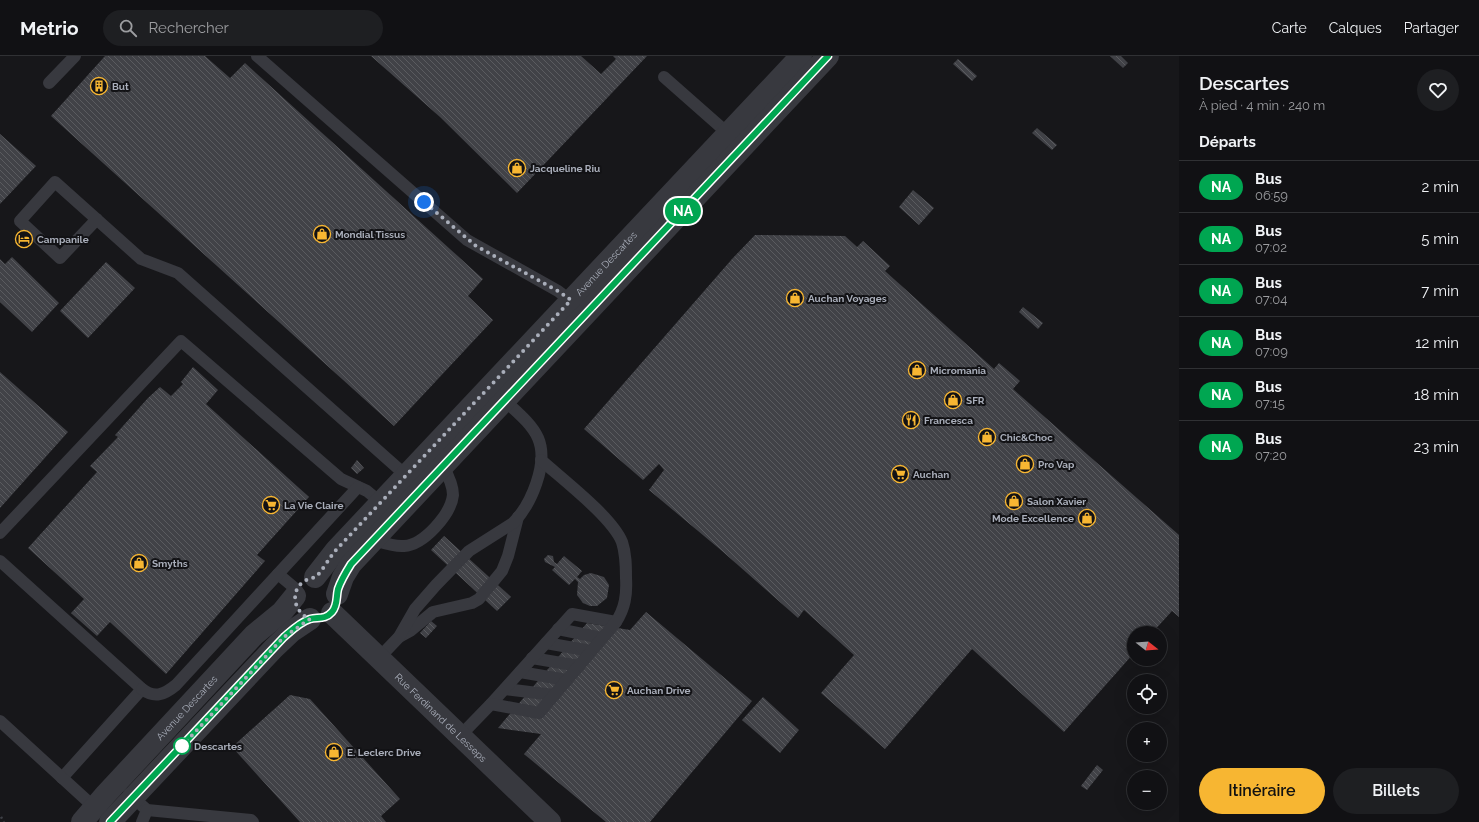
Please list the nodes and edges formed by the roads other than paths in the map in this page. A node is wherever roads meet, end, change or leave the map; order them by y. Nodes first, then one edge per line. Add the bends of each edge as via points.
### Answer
1 (75, 56) edge
2 (258, 56) edge
3 (801, 56) edge
4 (828, 56) edge
5 (664, 77) dead end
6 (49, 83) dead end
7 (736, 140) junction
8 (97, 219) junction
9 (579, 307) junction
10 (497, 394) junction
11 (541, 460) junction
12 (443, 466) junction
13 (414, 482) junction
14 (358, 487) junction
15 (389, 509) junction
16 (518, 517) junction
17 (0, 533) edge
18 (374, 540) junction
19 (0, 561) edge
20 (278, 574) junction
21 (315, 577) junction
22 (296, 593) junction
23 (334, 603) junction
24 (310, 619) junction
25 (616, 622) junction
26 (558, 629) junction
27 (399, 637) junction
28 (602, 638) junction
29 (546, 643) junction
30 (592, 651) junction
31 (379, 658) junction
32 (532, 658) junction
33 (579, 666) junction
34 (520, 672) junction
35 (568, 680) junction
36 (142, 689) junction
37 (505, 689) junction
38 (554, 695) junction
39 (491, 704) junction
40 (0, 721) edge
41 (460, 736) junction
42 (62, 778) junction
43 (117, 782) junction
44 (140, 804) junction
45 (88, 814) edge
46 (110, 822) edge
47 (142, 822) edge
48 (253, 822) edge
49 (550, 822) edge

1 - 6 lane
2 - 9 lane via 467,240 558,291
3 - 7 street, Avenue Descartes
4 - 7 street, Avenue Descartes
5 - 7 lane
7 - 9 street, Avenue Descartes
8 - 8 lane via 60,258 20,221 55,182
8 - 13 lane via 141,259 178,273
9 - 10 street, Avenue Descartes
10 - 11 lane via 528,423 538,437
10 - 12 street, Avenue Descartes
10 - 13 street, Avenue Descartes
11 - 16 lane via 535,486
11 - 25 lane via 618,534 626,563 626,589 624,607
12 - 13 street, Avenue Descartes
12 - 18 lane via 453,489 452,503 426,536 404,546
13 - 15 street, Avenue Descartes
14 - 15 lane via 368,491
14 - 17 lane via 341,479 181,341
14 - 20 lane
15 - 18 street, Avenue Descartes
15 - 21 street, Avenue Descartes via 336,550
16 - 27 lane via 507,528 469,551 420,603 407,620
16 - 27 lane via 502,571 479,599 433,612
18 - 23 street, Avenue Descartes via 346,571
19 - 36 lane
20 - 22 lane
20 - 36 lane via 169,691 153,695
21 - 22 street, Avenue Descartes via 303,582
21 - 23 street via 330,583
22 - 24 street via 298,609
22 - 43 street, Avenue Descartes via 282,612 254,635
23 - 24 street via 324,618
23 - 31 street, Rue Ferdinand de Lesseps
24 - 44 street via 274,648
25 - 26 lane via 572,614
25 - 28 lane
26 - 28 lane
26 - 29 lane
27 - 31 lane
28 - 30 lane
29 - 30 lane
29 - 32 lane
30 - 33 lane
31 - 41 street, Rue Ferdinand de Lesseps
32 - 33 lane
32 - 34 lane
33 - 35 lane
34 - 35 lane
34 - 37 lane
35 - 38 lane
36 - 42 lane
37 - 38 lane
37 - 39 lane
38 - 39 lane via 539,713
39 - 41 lane
40 - 42 lane
41 - 49 street, Rue Ferdinand de Lesseps
42 - 45 lane
43 - 44 lane
43 - 45 street, Avenue Descartes
44 - 46 street
44 - 47 lane
44 - 48 lane

